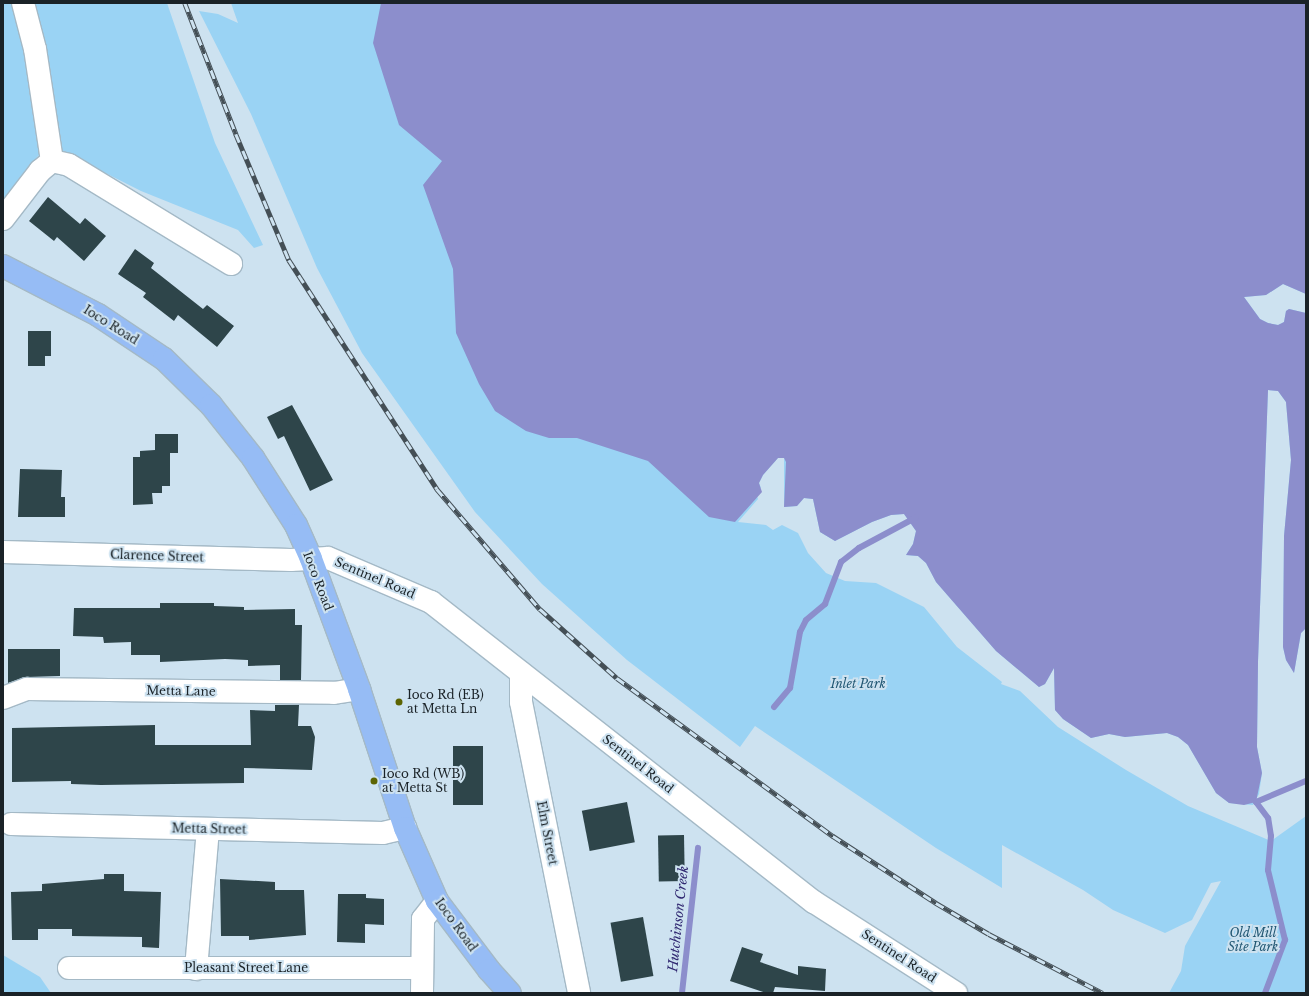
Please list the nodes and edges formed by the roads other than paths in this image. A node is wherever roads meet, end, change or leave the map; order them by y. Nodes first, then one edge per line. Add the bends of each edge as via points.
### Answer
1 (23, 3) edge
2 (52, 161) junction
3 (3, 219) edge
4 (231, 264) dead end
5 (3, 266) edge
6 (3, 552) edge
7 (311, 559) junction
8 (521, 672) junction
9 (359, 690) junction
10 (3, 698) edge
11 (11, 824) dead end
12 (405, 828) junction
13 (208, 830) junction
14 (437, 901) junction
15 (69, 968) dead end
16 (422, 968) junction
17 (196, 969) junction
18 (422, 993) edge
19 (510, 993) edge
20 (579, 993) edge
21 (956, 993) edge

1 - 2 street via 35,49
2 - 3 street via 40,171
2 - 4 street via 69,165
5 - 7 main road, Ioco Road via 98,315 164,359 211,405 253,458 296,525
6 - 7 street, Clarence Street
7 - 8 street, Sentinel Road via 328,558 431,602
7 - 9 main road, Ioco Road
8 - 20 street, Elm Street via 521,702
8 - 21 street, Sentinel Road via 814,902
9 - 10 street, Metta Lane via 334,693 27,690
9 - 12 main road, Ioco Road
11 - 13 street, Metta Street
12 - 13 street, Metta Street via 383,833
12 - 14 main road, Ioco Road
13 - 17 street
14 - 16 street via 423,919
14 - 19 main road, Ioco Road via 489,970
15 - 17 street, Pleasant Street Lane
16 - 17 street, Pleasant Street Lane
16 - 18 street

